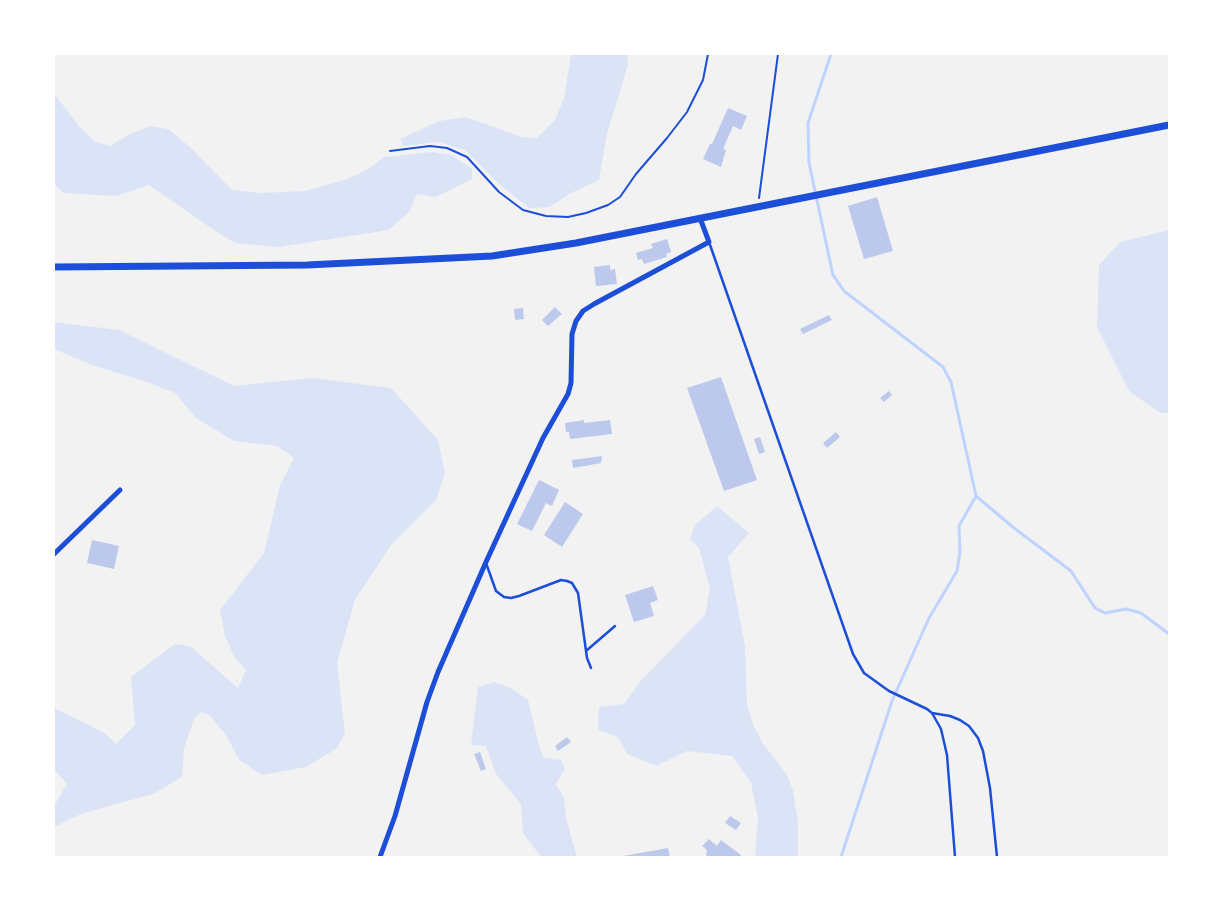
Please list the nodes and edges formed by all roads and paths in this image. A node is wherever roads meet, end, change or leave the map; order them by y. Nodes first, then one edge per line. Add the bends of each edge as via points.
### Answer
1 (708, 54) edge
2 (778, 54) edge
3 (1169, 124) edge
4 (390, 151) dead end
5 (758, 206) junction
6 (700, 218) junction
7 (709, 242) junction
8 (54, 267) edge
9 (120, 490) dead end
10 (54, 554) edge
11 (486, 562) junction
12 (615, 626) dead end
13 (586, 651) junction
14 (591, 668) dead end
15 (932, 713) junction
16 (380, 857) edge
17 (955, 857) edge
18 (997, 857) edge

1 - 4 path via 703,80 687,112 620,197 586,213 568,217 546,216 524,210 499,192 467,157 447,148 430,146
2 - 5 path
3 - 5 street
5 - 6 street
6 - 7 street
6 - 8 street via 576,243 476,258 307,265
7 - 11 street via 594,304 580,315 572,334 571,383 567,396 543,438
7 - 15 lane via 853,654 864,673 874,682
9 - 10 street
11 - 13 lane via 496,590 511,598 561,580 572,584 578,593
11 - 16 street via 430,695
12 - 13 lane
13 - 14 lane
15 - 17 lane via 945,741
15 - 18 lane via 960,720 978,738 990,788

